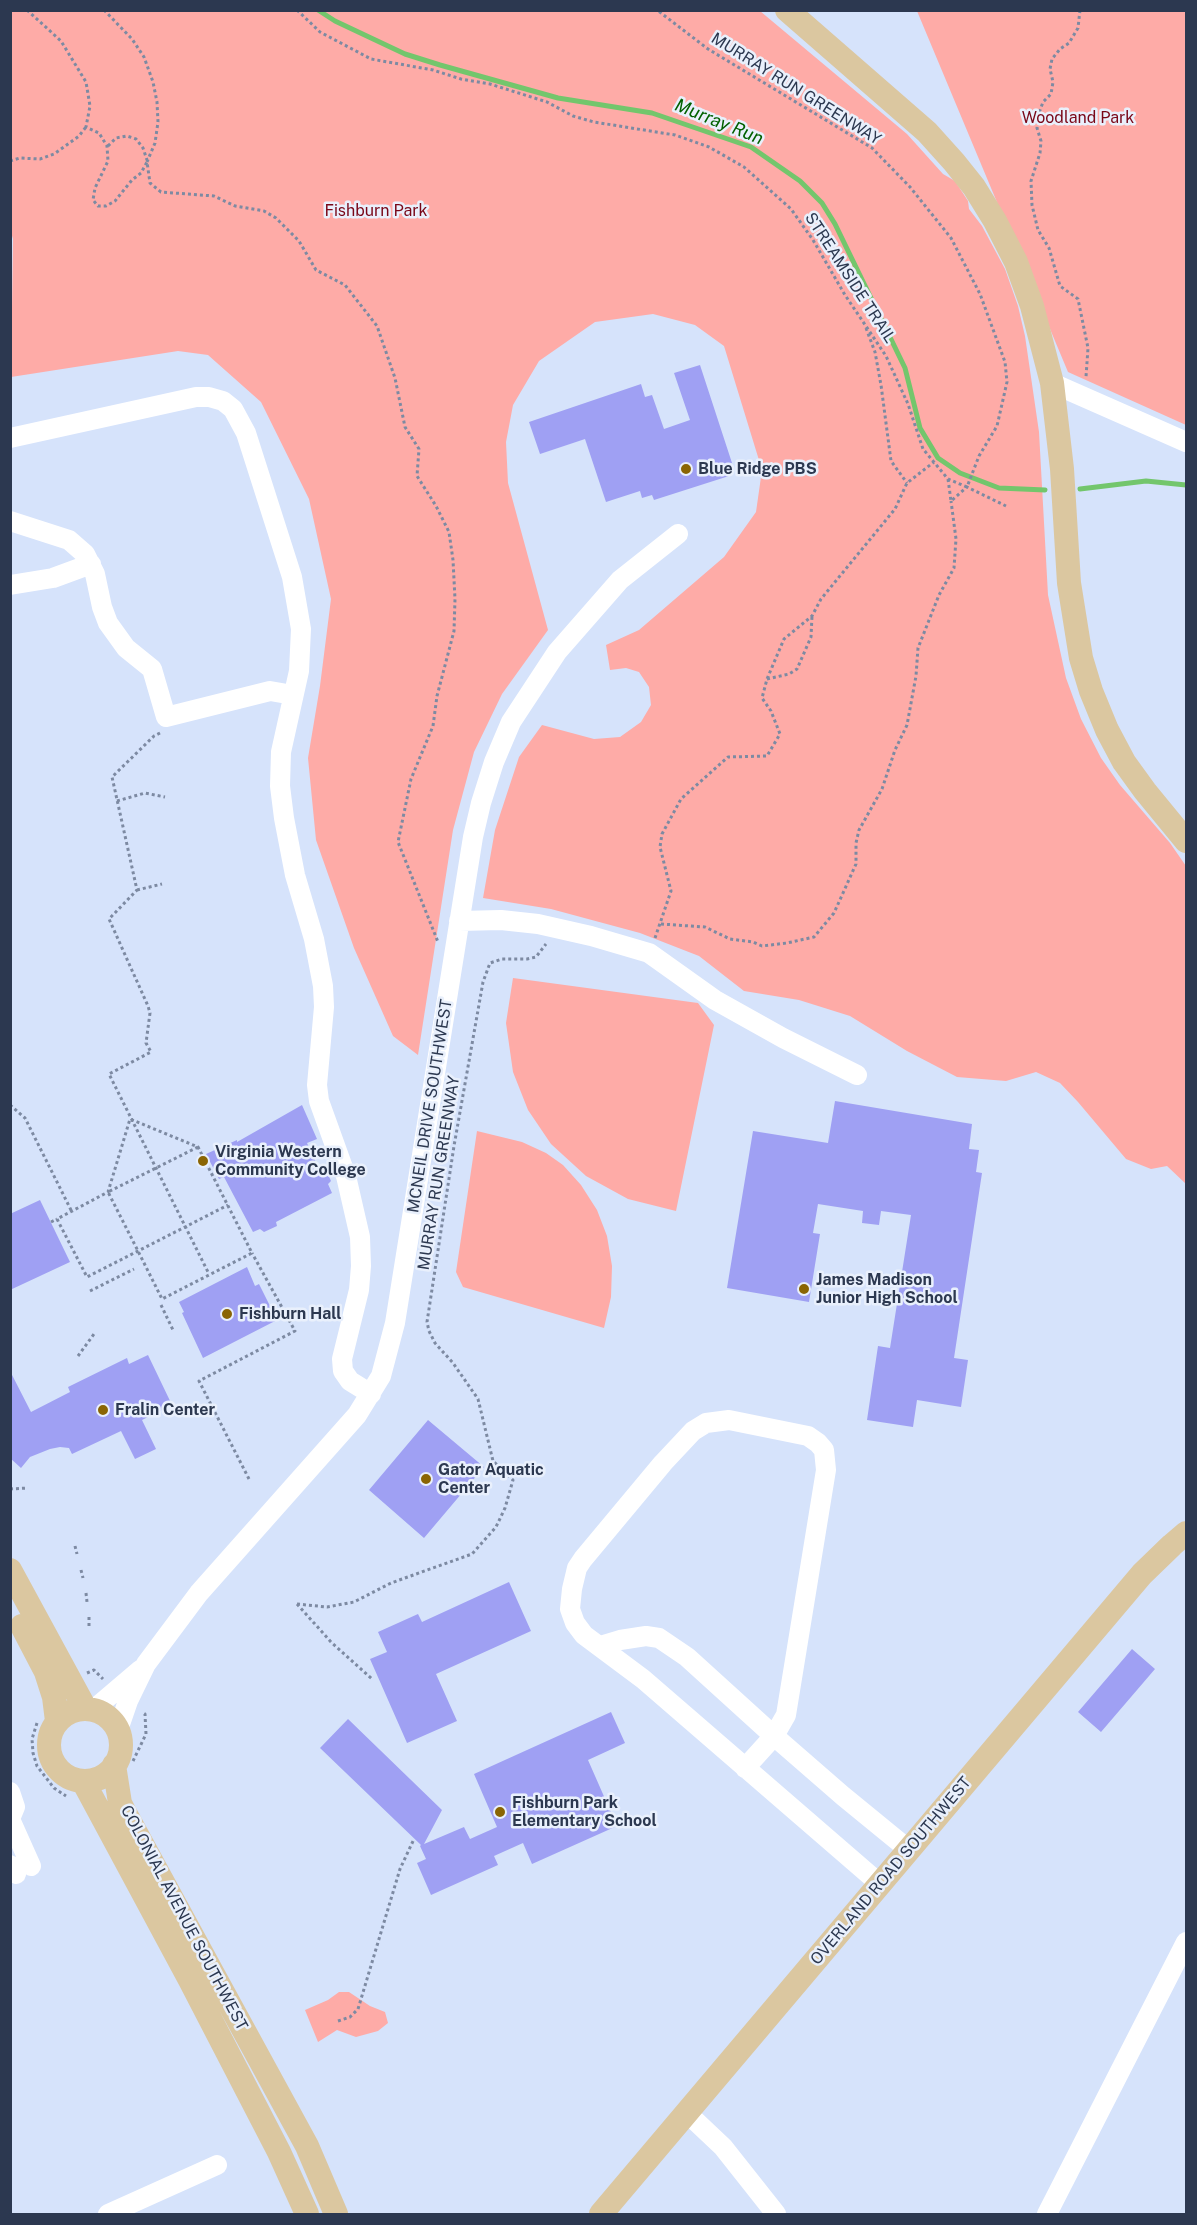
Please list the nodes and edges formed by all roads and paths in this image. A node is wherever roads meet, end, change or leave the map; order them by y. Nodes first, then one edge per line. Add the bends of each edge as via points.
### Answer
1 (27, 10) edge
2 (104, 10) edge
3 (297, 10) edge
4 (657, 10) edge
5 (788, 10) edge
6 (1080, 10) edge
7 (86, 127) junction
8 (107, 146) junction
9 (10, 161) edge
10 (147, 162) junction
11 (863, 322) junction
12 (1052, 382) junction
13 (1082, 395) junction
14 (10, 438) edge
15 (1186, 442) edge
16 (934, 462) junction
17 (948, 479) junction
18 (907, 483) junction
19 (967, 486) junction
20 (951, 501) junction
21 (1006, 506) dead end
22 (10, 521) edge
23 (678, 534) dead end
24 (91, 564) junction
25 (10, 585) edge
26 (812, 616) junction
27 (767, 679) junction
28 (293, 695) junction
29 (154, 736) dead end
30 (165, 797) dead end
31 (117, 801) junction
32 (1186, 842) edge
33 (162, 884) dead end
34 (137, 891) junction
35 (459, 921) junction
36 (661, 924) junction
37 (547, 942) dead end
38 (455, 949) junction
39 (649, 953) junction
40 (857, 1075) dead end
41 (10, 1105) edge
42 (130, 1119) junction
43 (198, 1147) junction
44 (155, 1168) junction
45 (108, 1192) junction
46 (228, 1205) junction
47 (72, 1212) junction
48 (57, 1219) junction
49 (51, 1222) dead end
50 (184, 1227) junction
51 (138, 1251) junction
52 (252, 1253) junction
53 (134, 1269) dead end
54 (209, 1274) junction
55 (90, 1291) dead end
56 (161, 1305) dead end
57 (173, 1330) dead end
58 (94, 1334) dead end
59 (78, 1356) dead end
60 (371, 1394) junction
61 (249, 1479) dead end
62 (28, 1488) dead end
63 (10, 1489) edge
64 (1186, 1533) edge
65 (75, 1546) dead end
66 (77, 1554) dead end
67 (10, 1570) edge
68 (81, 1570) dead end
69 (83, 1578) dead end
70 (86, 1593) dead end
71 (87, 1602) dead end
72 (10, 1605) edge
73 (89, 1617) dead end
74 (89, 1626) dead end
75 (600, 1646) junction
76 (146, 1664) junction
77 (84, 1675) dead end
78 (372, 1679) dead end
79 (111, 1686) dead end
80 (89, 1709) junction
81 (140, 1710) dead end
82 (47, 1718) junction
83 (118, 1730) junction
84 (774, 1736) junction
85 (123, 1765) junction
86 (37, 1766) dead end
87 (745, 1768) junction
88 (83, 1781) junction
89 (10, 1792) edge
90 (414, 1839) dead end
91 (909, 1850) junction
92 (19, 1868) edge
93 (880, 1884) junction
94 (1186, 1942) edge
95 (338, 2021) dead end
96 (687, 2113) junction
97 (217, 2165) dead end
98 (108, 2214) edge
99 (307, 2214) edge
100 (336, 2214) edge
101 (601, 2214) edge
102 (776, 2214) edge
103 (1047, 2214) edge

1 - 7 path via 61,41 86,82 90,106
2 - 10 path via 132,39 153,82 158,122
3 - 11 path, STREAMSIDE TRAIL via 321,32 371,59 490,84 547,102 573,116 675,135 709,147 744,167 791,209
4 - 19 path, MURRAY RUN GREENWAY via 708,49 872,148 951,238 980,294 1005,362 1007,382 997,426
5 - 12 main road via 927,132 974,187 1016,262
6 - 13 path via 1078,28 1070,43 1052,59 1051,94 1039,113 1040,153 1031,182 1038,230 1049,248 1060,286 1078,299 1088,348
7 - 8 path via 99,133
7 - 9 path via 54,154
8 - 10 path via 116,138 136,139
8 - 10 path via 108,161 93,200 98,206 106,207 115,201
10 - 38 path via 150,183 160,192 214,196 276,218 299,241 316,270 345,285 377,326 395,378 405,427 419,449 417,476 449,532 453,560 454,631 433,726 411,779 398,842 439,945
11 - 16 path, STREAMSIDE TRAIL via 886,356 923,449
11 - 18 path via 875,352 891,461
12 - 13 street
12 - 32 main road via 1069,583 1081,658 1091,692 1124,762
13 - 15 street
14 - 28 street via 196,397 223,401 233,409 246,433 292,578 301,628
16 - 17 path
16 - 18 path
17 - 19 path
17 - 20 path
18 - 26 path via 895,508 820,599
19 - 20 path, MURRAY RUN GREENWAY
19 - 21 path
20 - 36 path via 956,539 954,568 918,648 906,725 882,789 859,830 856,864 834,913 814,937 762,946 730,939 705,927
22 - 24 street via 69,540
23 - 35 street, MCNEIL DRIVE SOUTHWEST via 620,580 577,627 511,722 481,803
24 - 25 street via 53,578
24 - 28 street via 108,623 126,648 152,669 166,717 270,691
26 - 27 path via 784,639
26 - 27 path via 812,637 797,669
27 - 36 path via 762,698 780,735 767,756 728,757 681,799 662,834 660,847 671,891
28 - 60 street via 281,752 280,786 295,875 323,986 319,1101 346,1176 360,1237 359,1290 342,1359 343,1371 350,1382
29 - 31 path via 112,777
30 - 31 path via 145,793
31 - 34 path
33 - 34 path
34 - 42 path via 109,919 150,1013 146,1044 151,1052 109,1074
35 - 38 street, MCNEIL DRIVE SOUTHWEST
35 - 39 street via 538,924
36 - 39 path
37 - 78 path, MURRAY RUN GREENWAY via 537,957 490,963 483,982 427,1322 435,1343 478,1399 493,1461 513,1480 496,1527 472,1554 391,1583 354,1602 327,1607 297,1604
38 - 60 street, MCNEIL DRIVE SOUTHWEST via 395,1323 384,1366
39 - 40 street via 715,1000
41 - 47 path via 25,1118
42 - 43 path
42 - 44 path
42 - 45 path
43 - 44 path
43 - 46 path
44 - 45 path
44 - 50 path
45 - 47 path
45 - 51 path
46 - 50 path
46 - 52 path
47 - 48 path
48 - 49 path
48 - 51 path via 87,1277
50 - 51 path
50 - 54 path
51 - 54 path via 162,1299
52 - 54 path
52 - 61 path via 295,1331 199,1381
53 - 55 path
56 - 57 path
58 - 59 path
60 - 76 street, MCNEIL DRIVE SOUTHWEST via 357,1415 199,1593
62 - 63 path
64 - 91 main road, OVERLAND ROAD SOUTHWEST via 1142,1574
65 - 66 path
67 - 80 main road
68 - 69 path
70 - 71 path
72 - 82 main road via 46,1672 54,1696
73 - 74 path
75 - 84 street via 646,1636 659,1638 687,1657
75 - 84 street via 584,1635 570,1610 577,1568 693,1431 706,1423 729,1420 808,1436 824,1450 826,1470 786,1715
75 - 87 street
76 - 80 street, MCNEIL DRIVE SOUTHWEST
76 - 83 street, MCNEIL DRIVE SOUTHWEST
77 - 79 path via 94,1670
80 - 82 main road
80 - 83 main road via 107,1716
81 - 85 path via 145,1714 146,1734
82 - 86 path via 32,1739
82 - 88 main road via 50,1758 66,1777
83 - 85 main road, COLONIAL AVENUE SOUTHWEST via 118,1759
84 - 87 street
84 - 91 street
85 - 88 main road via 102,1777
85 - 100 main road, COLONIAL AVENUE SOUTHWEST via 120,1803 307,2146
87 - 93 street
88 - 99 main road, COLONIAL AVENUE SOUTHWEST via 201,2000
89 - 92 street via 15,1807 10,1819
90 - 95 path via 400,1869 358,2009
91 - 93 main road, OVERLAND ROAD SOUTHWEST
93 - 96 main road, OVERLAND ROAD SOUTHWEST
94 - 103 street
96 - 101 main road, OVERLAND ROAD SOUTHWEST
96 - 102 street via 723,2147
97 - 98 street

